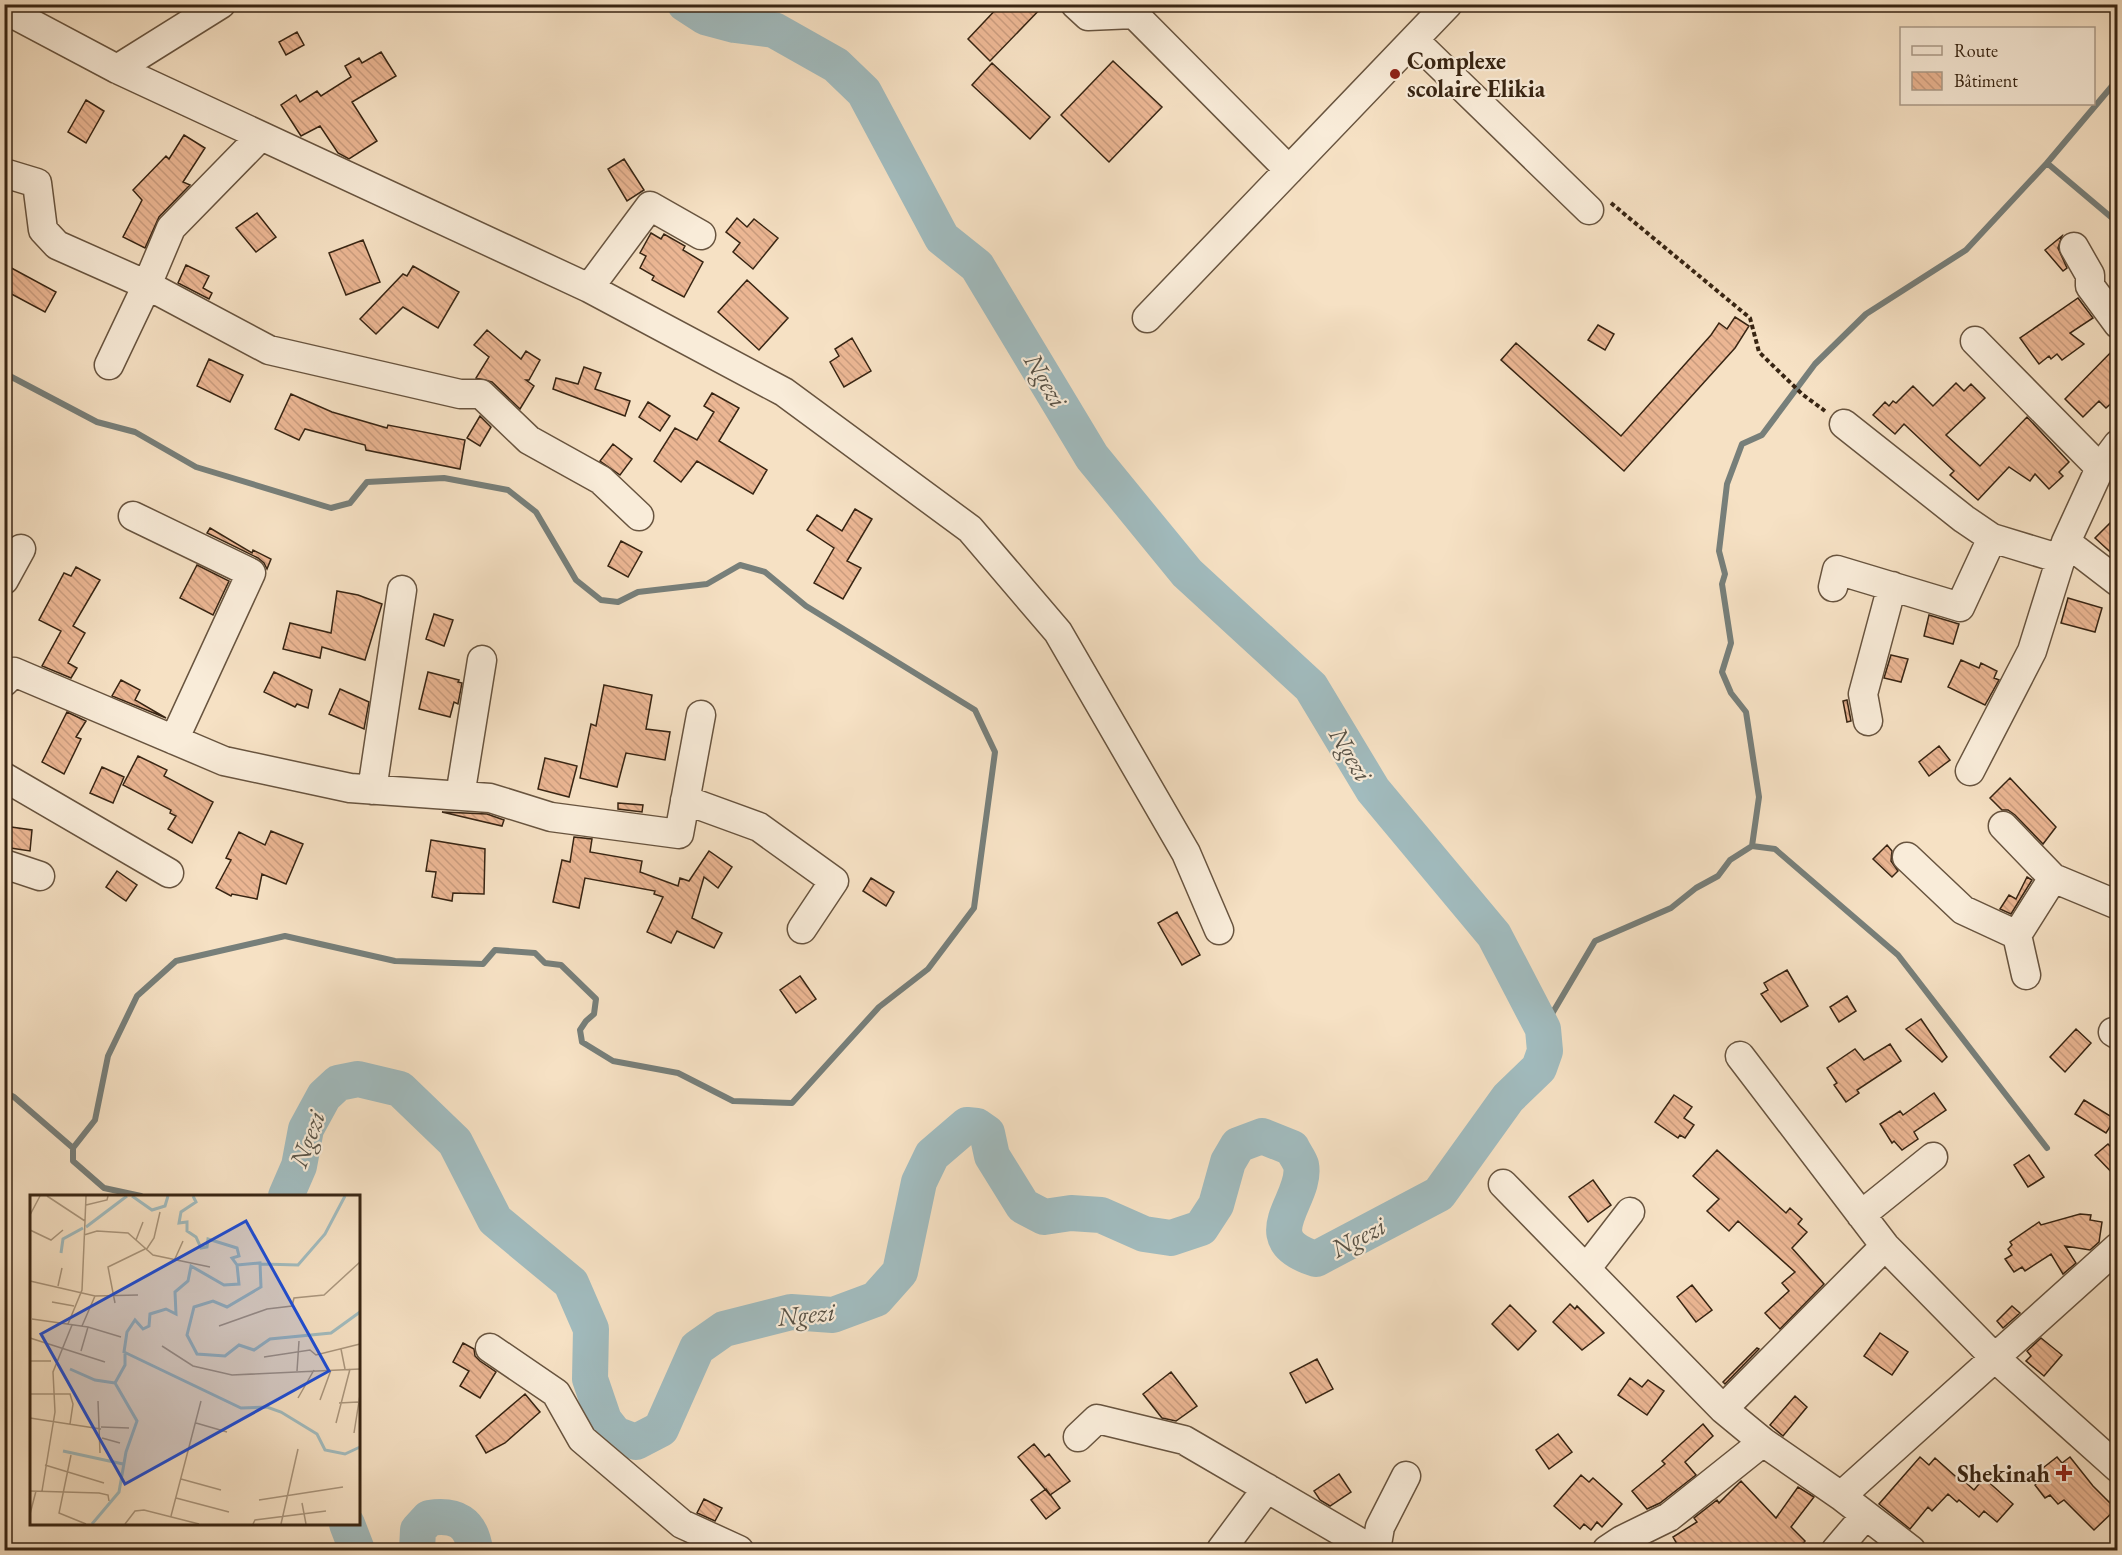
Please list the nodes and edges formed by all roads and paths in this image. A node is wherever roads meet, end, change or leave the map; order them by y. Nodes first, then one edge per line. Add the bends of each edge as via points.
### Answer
1 (221, 4) edge
2 (1075, 4) edge
3 (1448, 4) edge
4 (4, 9) edge
5 (1129, 9) edge
6 (1414, 40) junction
7 (117, 69) junction
8 (260, 137) junction
9 (1289, 170) junction
10 (4, 173) edge
11 (1581, 202) joint
12 (701, 235) dead end
13 (2074, 247) dead end
14 (147, 285) junction
15 (589, 288) junction
16 (1147, 318) dead end
17 (2118, 324) edge
18 (1975, 341) dead end
19 (109, 365) dead end
20 (1844, 424) joint
21 (2118, 444) edge
22 (2100, 468) junction
23 (133, 516) dead end
24 (639, 516) dead end
25 (1992, 538) junction
26 (21, 549) dead end
27 (2063, 550) junction
28 (4, 580) edge
29 (2118, 582) edge
30 (1892, 586) junction
31 (1833, 587) dead end
32 (402, 590) dead end
33 (482, 660) dead end
34 (8, 673) edge
35 (701, 716) dead end
36 (1868, 721) dead end
37 (174, 740) junction
38 (1970, 771) dead end
39 (4, 777) edge
40 (372, 790) junction
41 (460, 796) junction
42 (685, 800) junction
43 (2003, 826) dead end
44 (1907, 857) dead end
45 (4, 864) edge
46 (169, 873) dead end
47 (40, 876) dead end
48 (2053, 878) junction
49 (2118, 906) edge
50 (802, 929) dead end
51 (1219, 930) dead end
52 (2017, 935) junction
53 (2026, 975) dead end
54 (1740, 1056) dead end
55 (1933, 1157) dead end
56 (1503, 1184) dead end
57 (1629, 1212) dead end
58 (1861, 1215) junction
59 (1885, 1246) junction
60 (2118, 1247) edge
61 (1586, 1269) junction
62 (490, 1348) dead end
63 (1995, 1358) junction
64 (1723, 1409) junction
65 (1078, 1437) dead end
66 (1763, 1442) junction
67 (2118, 1468) edge
68 (1406, 1476) dead end
69 (1267, 1488) junction
70 (1841, 1496) junction
71 (1865, 1516) junction
72 (739, 1551) edge
73 (1221, 1551) edge
74 (1374, 1551) edge
75 (1607, 1551) edge
76 (1836, 1551) edge
77 (1911, 1551) edge

1 - 7 street
2 - 5 street via 1088,16
3 - 6 street
4 - 7 street
5 - 9 street
6 - 9 street
6 - 11 street
7 - 8 street
8 - 14 street via 171,228
8 - 15 street
9 - 16 street
10 - 14 street via 37,183 43,230 57,245
11 - 20 path via 1604,197 1750,318 1759,352 1802,394
12 - 15 street via 650,206
13 - 17 street via 2090,275 2090,286
14 - 19 street
14 - 24 street via 269,350 460,394 481,394 529,440 601,480
15 - 51 street via 784,392 969,529 1058,632 1186,853
18 - 22 street
20 - 25 street
21 - 22 street
22 - 27 street
23 - 37 street via 251,573
25 - 27 street
25 - 30 street via 1960,607
26 - 28 street
27 - 29 street
27 - 38 street via 2032,651
30 - 31 street via 1837,570
30 - 36 street via 1863,694
32 - 40 street
33 - 41 street
34 - 37 street
35 - 42 street
37 - 40 street via 224,761
39 - 46 street
40 - 41 street
41 - 42 street via 490,798 550,817 679,834
42 - 50 street via 759,827 834,881
43 - 48 street
44 - 52 street via 1963,910
45 - 47 street
48 - 49 street
48 - 52 street
52 - 53 street
54 - 58 street
55 - 58 street
56 - 61 street
57 - 61 street
58 - 59 street
59 - 63 street
59 - 64 street
60 - 63 street
61 - 64 street
62 - 72 street via 556,1393 582,1438 682,1524
63 - 67 street
63 - 70 street
64 - 66 street
65 - 69 street via 1097,1419 1184,1440
66 - 70 street
66 - 75 street via 1669,1517
68 - 74 street via 1380,1527
69 - 73 street
69 - 74 street
70 - 71 street
71 - 76 street
71 - 77 street

